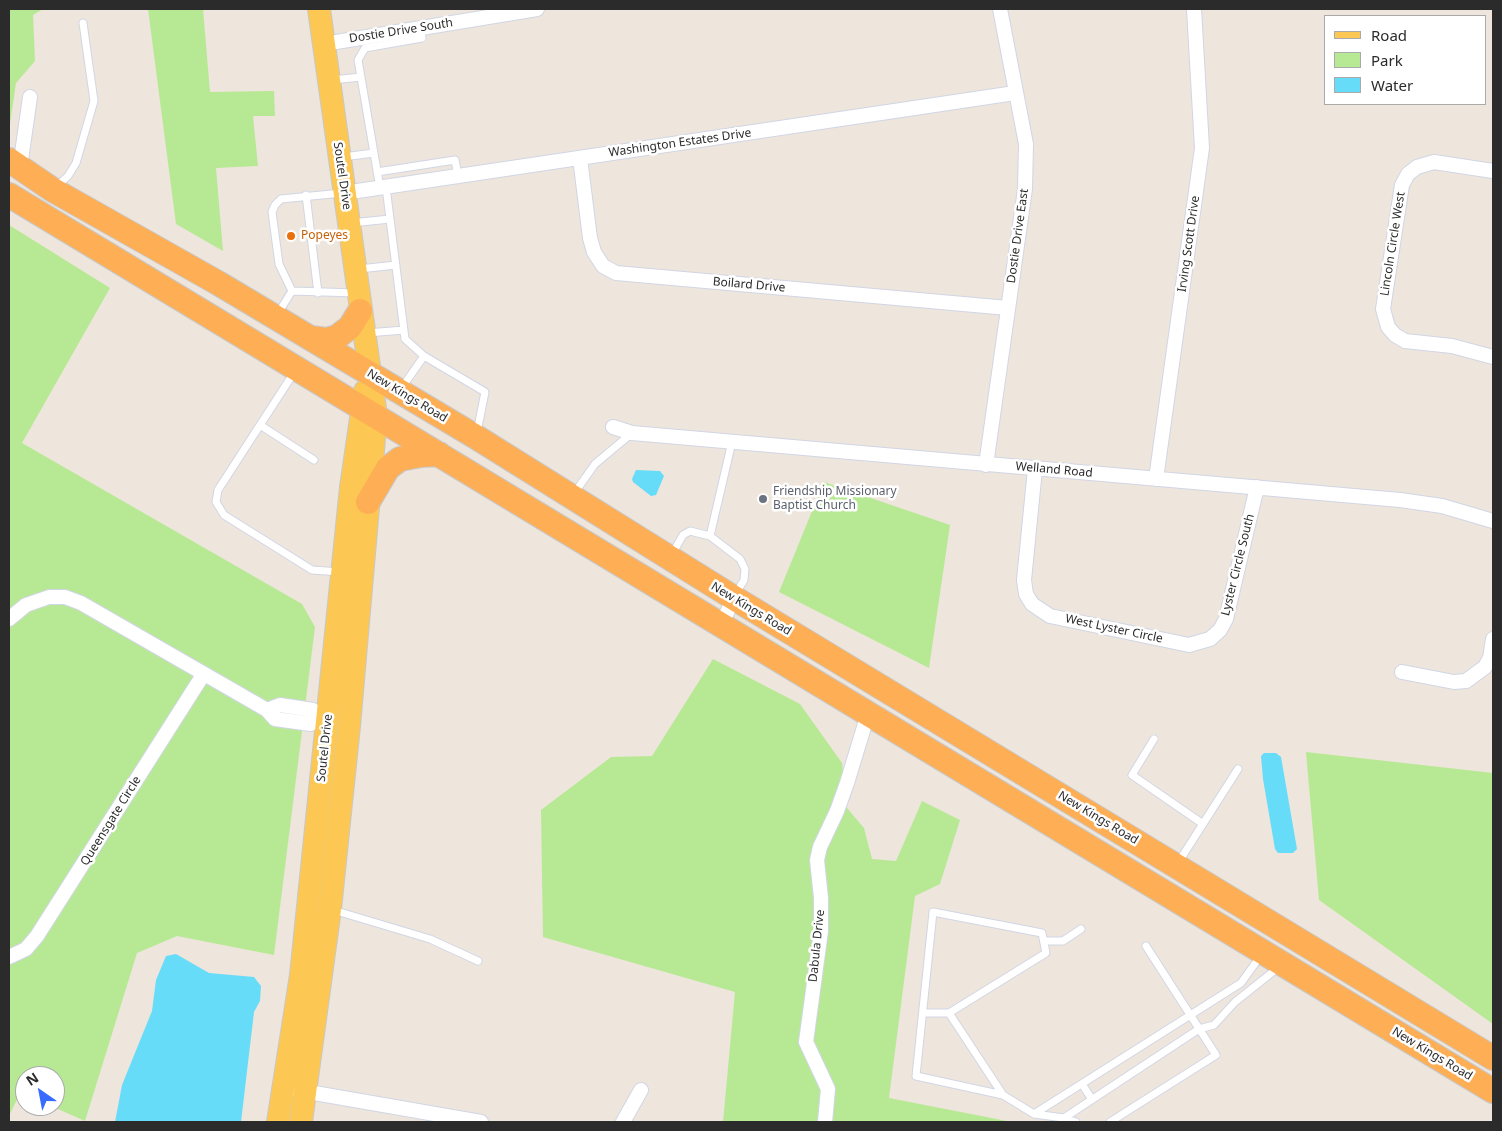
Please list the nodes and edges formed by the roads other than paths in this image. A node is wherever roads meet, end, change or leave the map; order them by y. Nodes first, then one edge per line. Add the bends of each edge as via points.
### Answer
1 (319, 9) edge
2 (537, 9) edge
3 (1000, 9) edge
4 (1194, 9) edge
5 (83, 23) dead end
6 (365, 43) junction
7 (324, 44) junction
8 (361, 77) junction
9 (329, 81) junction
10 (1015, 94) junction
11 (30, 97) dead end
12 (374, 153) junction
13 (340, 157) junction
14 (580, 158) junction
15 (14, 163) edge
16 (415, 166) junction
17 (1493, 171) edge
18 (377, 172) junction
19 (458, 176) junction
20 (417, 182) junction
21 (383, 187) junction
22 (53, 190) junction
23 (344, 193) junction
24 (9, 195) edge
25 (306, 195) junction
26 (33, 209) junction
27 (390, 219) junction
28 (348, 224) junction
29 (396, 265) junction
30 (355, 270) junction
31 (292, 291) junction
32 (318, 293) junction
33 (1008, 308) junction
34 (360, 313) junction
35 (276, 318) junction
36 (404, 330) junction
37 (311, 338) junction
38 (424, 356) junction
39 (1493, 357) edge
40 (297, 369) junction
41 (369, 373) junction
42 (400, 392) junction
43 (369, 412) junction
44 (260, 425) junction
45 (613, 427) dead end
46 (632, 433) junction
47 (476, 438) junction
48 (732, 442) junction
49 (439, 454) junction
50 (314, 460) dead end
51 (986, 465) junction
52 (1035, 469) junction
53 (1156, 479) junction
54 (1257, 487) junction
55 (571, 497) junction
56 (368, 502) junction
57 (1493, 521) edge
58 (710, 536) junction
59 (670, 558) junction
60 (343, 572) junction
61 (734, 598) junction
62 (9, 619) edge
63 (721, 625) junction
64 (1210, 639) joint
65 (1493, 639) edge
66 (1402, 672) dead end
67 (203, 675) junction
68 (868, 714) junction
69 (332, 721) junction
70 (1154, 739) dead end
71 (1238, 769) dead end
72 (1203, 824) junction
73 (1170, 878) junction
74 (319, 908) junction
75 (1081, 929) dead end
76 (1044, 941) junction
77 (1146, 946) dead end
78 (1263, 952) junction
79 (9, 957) edge
80 (478, 960) dead end
81 (1283, 964) junction
82 (923, 1013) junction
83 (948, 1013) junction
84 (1190, 1016) junction
85 (1199, 1029) junction
86 (1493, 1058) edge
87 (1082, 1084) junction
88 (296, 1089) junction
89 (641, 1090) dead end
90 (1493, 1091) edge
91 (1003, 1095) junction
92 (1091, 1098) junction
93 (1034, 1114) junction
94 (1064, 1118) junction
95 (455, 1120) edge
96 (278, 1122) edge
97 (301, 1122) edge
98 (481, 1122) edge
99 (623, 1122) edge
100 (826, 1122) edge
101 (1076, 1122) edge
102 (1110, 1122) edge

1 - 7 main road, Soutel Drive
2 - 6 street, Dostie Drive South via 420,28
3 - 10 street, Dostie Drive East
4 - 53 street, Irving Scott Drive via 1202,148
5 - 22 lane via 94,101 76,163
6 - 7 street, Dostie Drive South
6 - 8 lane via 358,60
7 - 9 main road, Soutel Drive
8 - 9 lane
8 - 12 lane
9 - 13 main road, Soutel Drive
10 - 14 street, Washington Estates Drive
10 - 33 street, Dostie Drive East via 1026,144 1025,189
11 - 15 street
12 - 13 lane
12 - 18 lane
13 - 23 main road, Soutel Drive
14 - 19 street, Washington Estates Drive
14 - 33 street, Boilard Drive via 594,252 603,266 616,274
15 - 22 highway, New Kings Road
16 - 18 lane
16 - 19 lane via 455,160
16 - 20 lane
17 - 39 street, Lincoln Circle West via 1434,162 1417,167 1408,174 1402,185 1383,309 1388,327 1405,341 1452,346
18 - 21 lane
19 - 20 street, Washington Estates Drive
20 - 21 street, Washington Estates Drive
21 - 23 street, Washington Estates Drive
21 - 27 lane
22 - 26 street
22 - 35 highway, New Kings Road
23 - 25 lane
23 - 28 main road, Soutel Drive
24 - 26 highway, New Kings Road
25 - 31 lane via 281,199 272,212 279,264
25 - 32 lane
26 - 40 highway, New Kings Road
27 - 28 lane
27 - 29 lane
28 - 30 main road, Soutel Drive
29 - 30 lane
29 - 36 lane
30 - 34 main road, Soutel Drive
31 - 32 lane
31 - 35 lane
32 - 34 lane
33 - 51 street, Dostie Drive East
34 - 36 lane
34 - 37 highway via 350,327 337,336 326,340
34 - 41 main road, Soutel Drive
35 - 37 highway, New Kings Road
36 - 38 lane via 405,339
37 - 41 highway, New Kings Road
38 - 42 lane
38 - 47 lane via 484,392
40 - 43 highway, New Kings Road
40 - 44 lane
41 - 42 highway, New Kings Road
41 - 43 main road, Soutel Drive
42 - 47 highway, New Kings Road
43 - 49 highway, New Kings Road
43 - 56 main road, Soutel Drive
43 - 60 main road, Soutel Drive
44 - 50 lane
44 - 60 lane via 218,490 216,502 224,515 312,570
45 - 46 street, Welland Road
46 - 48 street, Welland Road
46 - 55 lane via 596,464
47 - 55 highway, New Kings Road
48 - 51 street, Welland Road
48 - 58 lane
49 - 56 highway via 401,458 388,468
49 - 63 highway, New Kings Road
51 - 52 street, Welland Road
52 - 53 street, Welland Road
52 - 64 street, West Lyster Circle via 1024,580 1026,594 1032,604 1050,616 1189,645
53 - 54 street, Welland Road
54 - 57 street, Welland Road via 1442,506
54 - 64 street, Lyster Circle South via 1226,619
55 - 59 highway, New Kings Road
56 - 69 main road, Soutel Drive
58 - 59 lane via 690,531 683,535
58 - 61 lane via 740,559 745,569 744,580
59 - 61 highway, New Kings Road
60 - 69 main road, Soutel Drive
61 - 63 street
61 - 73 highway, New Kings Road
62 - 67 street via 26,605 49,596 65,598 81,603
63 - 68 highway, New Kings Road
65 - 66 street via 1485,667 1466,680 1454,682
67 - 69 street via 267,710 275,720 312,724
67 - 79 street, Queensgate Circle via 37,936 26,949
68 - 73 highway, New Kings Road
68 - 100 street, Dabula Drive via 848,783 817,860 821,931 806,1042 828,1089
69 - 74 main road, Soutel Drive
70 - 72 lane via 1132,775
71 - 72 lane
72 - 73 lane
73 - 78 highway, New Kings Road
73 - 86 highway, New Kings Road
74 - 80 lane via 430,939
74 - 88 main road, Soutel Drive
75 - 76 lane via 1063,941
76 - 82 lane via 1042,933 934,912
76 - 83 lane via 1046,953
77 - 84 lane
78 - 81 highway, New Kings Road
78 - 84 lane via 1241,983
81 - 85 lane via 1235,1002 1214,1026
81 - 90 highway, New Kings Road
82 - 83 lane
82 - 91 lane via 916,1076
83 - 91 lane
84 - 85 lane
84 - 87 lane
85 - 92 lane
85 - 102 lane via 1216,1055
87 - 92 lane
87 - 93 lane
88 - 95 street
88 - 96 main road, Soutel Drive
88 - 97 main road, Soutel Drive
89 - 99 street
91 - 93 lane
92 - 94 lane
93 - 94 lane
94 - 101 lane
95 - 98 street

